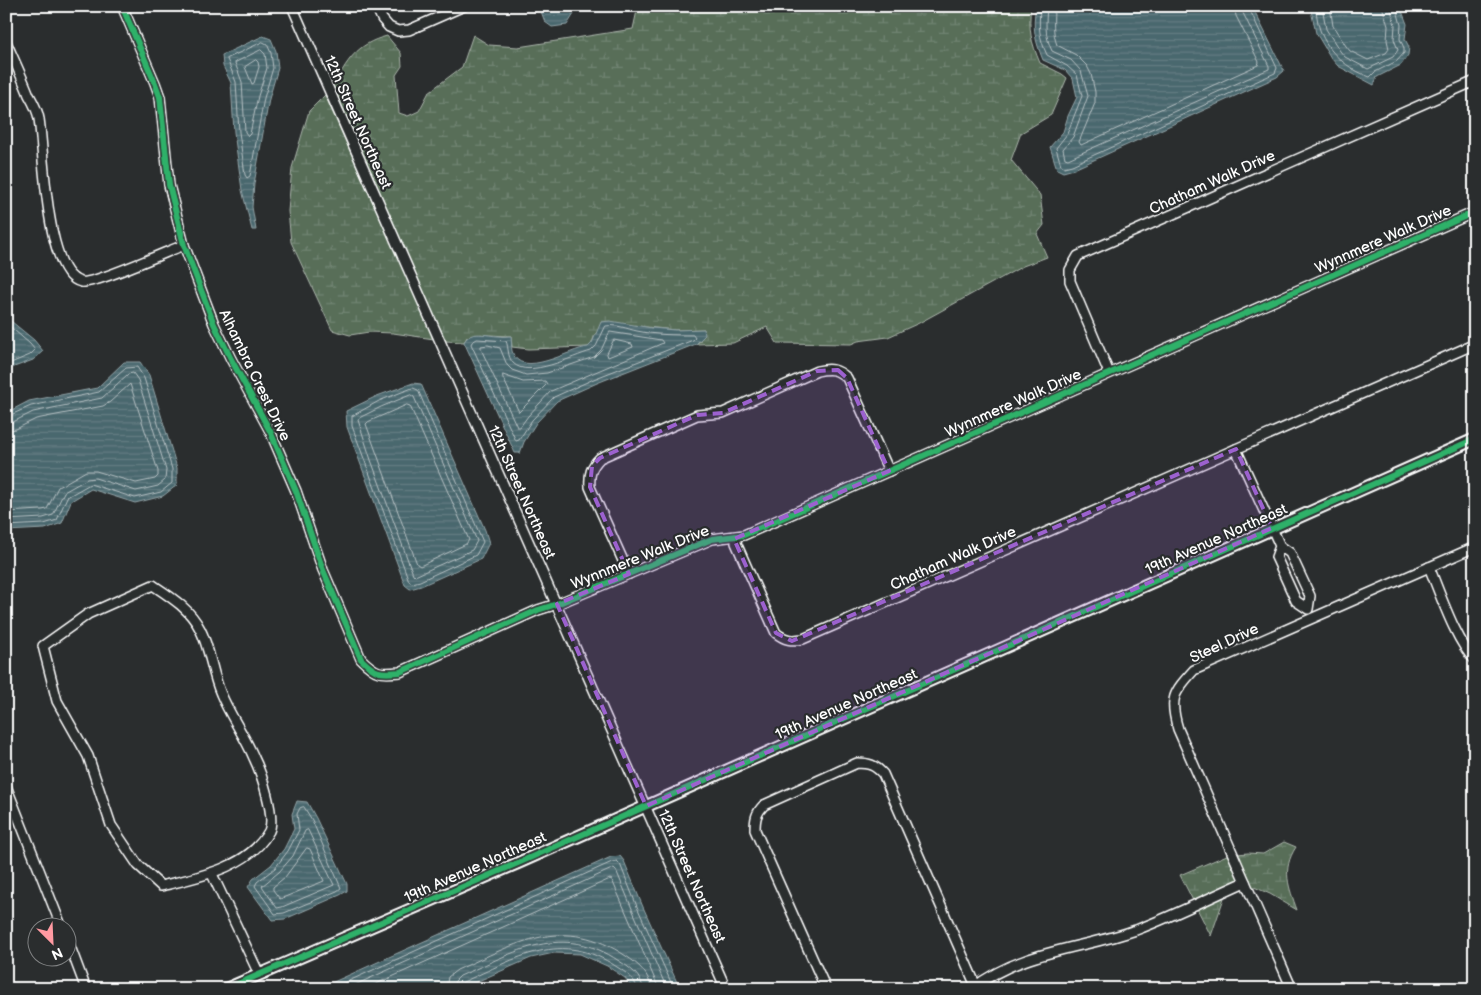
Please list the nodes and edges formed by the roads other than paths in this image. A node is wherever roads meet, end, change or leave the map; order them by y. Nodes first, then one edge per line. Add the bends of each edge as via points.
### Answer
1 (122, 6) edge
2 (292, 6) edge
3 (376, 6) edge
4 (464, 6) edge
5 (6, 42) edge
6 (1475, 81) edge
7 (1475, 212) edge
8 (184, 245) junction
9 (1475, 344) edge
10 (1109, 373) junction
11 (1475, 439) edge
12 (1236, 449) junction
13 (889, 471) junction
14 (1272, 528) junction
15 (736, 537) junction
16 (1280, 546) junction
17 (1475, 547) edge
18 (1429, 568) junction
19 (629, 574) junction
20 (557, 604) junction
21 (1308, 609) junction
22 (1312, 618) junction
23 (1475, 660) edge
24 (6, 786) edge
25 (646, 806) junction
26 (212, 874) junction
27 (1245, 882) junction
28 (58, 918) edge
29 (78, 968) edge
30 (259, 974) junction
31 (974, 987) edge
32 (86, 989) edge
33 (226, 989) edge
34 (726, 989) edge
35 (826, 989) edge
36 (1292, 989) edge

1 - 8 street, Alhambra Crest Drive via 160,97 169,185
2 - 20 street, 12th Street Northeast
3 - 4 street via 382,20 398,31 409,30
5 - 8 street via 39,118 48,211 65,271 73,280 84,283
6 - 10 street, Chatham Walk Drive via 1078,256 1070,270 1070,281
7 - 10 street, Wynnmere Walk Drive
8 - 20 street, Alhambra Crest Drive via 214,324 270,431 361,659 381,674 400,672
9 - 12 street, Chatham Walk Drive
10 - 13 street, Wynnmere Walk Drive
11 - 14 street, 19th Avenue Northeast
12 - 14 street
12 - 15 street, Chatham Walk Drive via 803,639 792,641 776,632
13 - 15 street, Wynnmere Walk Drive
13 - 19 street via 847,378 838,370 827,368 818,371 723,413 697,415 600,458 592,466 590,487
14 - 16 street
14 - 25 street, 19th Avenue Northeast
15 - 19 street, Wynnmere Walk Drive via 712,539
16 - 21 street via 1290,552 1310,596
16 - 21 street via 1276,557 1296,601
17 - 18 street, Steel Drive
18 - 22 street, Steel Drive
18 - 23 street via 1458,634 1468,654
19 - 20 street, Wynnmere Walk Drive
20 - 25 street, 12th Street Northeast
21 - 22 street
22 - 27 street, Steel Drive via 1194,670 1176,693 1172,709 1178,729
24 - 28 street
25 - 30 street, 19th Avenue Northeast
25 - 34 street, 12th Street Northeast
26 - 26 street via 244,857 258,845 270,829 270,813 255,758 220,694 200,629 180,604 153,585 88,614 43,646 57,701 88,756 111,825 138,865 161,886
26 - 30 street
27 - 31 street via 1137,929 1026,960
27 - 36 street, Steel Drive
29 - 32 street
30 - 33 street, 19th Avenue Northeast
31 - 35 street via 883,774 868,763 857,763 764,805 755,820 755,830

